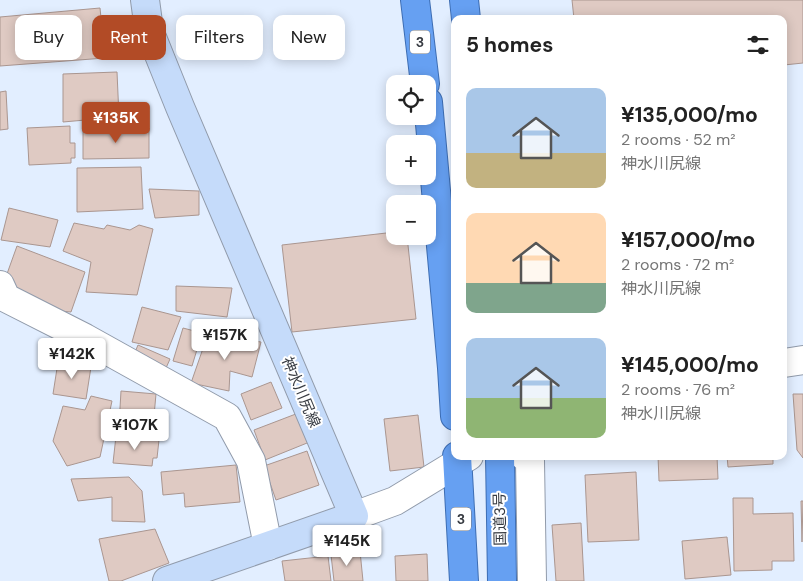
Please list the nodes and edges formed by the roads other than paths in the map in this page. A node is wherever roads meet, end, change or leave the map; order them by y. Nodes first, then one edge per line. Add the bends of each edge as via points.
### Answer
1 (145, 0) edge
2 (415, 0) edge
3 (464, 0) edge
4 (466, 15) edge
5 (424, 75) edge
6 (430, 125) edge
7 (0, 285) edge
8 (451, 357) edge
9 (803, 360) edge
10 (787, 363) edge
11 (459, 460) edge
12 (461, 460) edge
13 (500, 460) edge
14 (530, 460) edge
15 (354, 516) junction
16 (268, 546) junction
17 (167, 581) edge
18 (464, 581) edge
19 (502, 581) edge
20 (532, 581) edge

1 - 15 main road, 神水川尻線 via 150,30 177,99
2 - 5 highway, 3
3 - 4 highway
6 - 8 highway
7 - 16 street via 6,298 227,417 251,460
9 - 10 street
11 - 15 street via 395,501
12 - 18 highway, 3
13 - 19 highway, 国道3号
14 - 20 street
15 - 16 main road
16 - 17 main road

